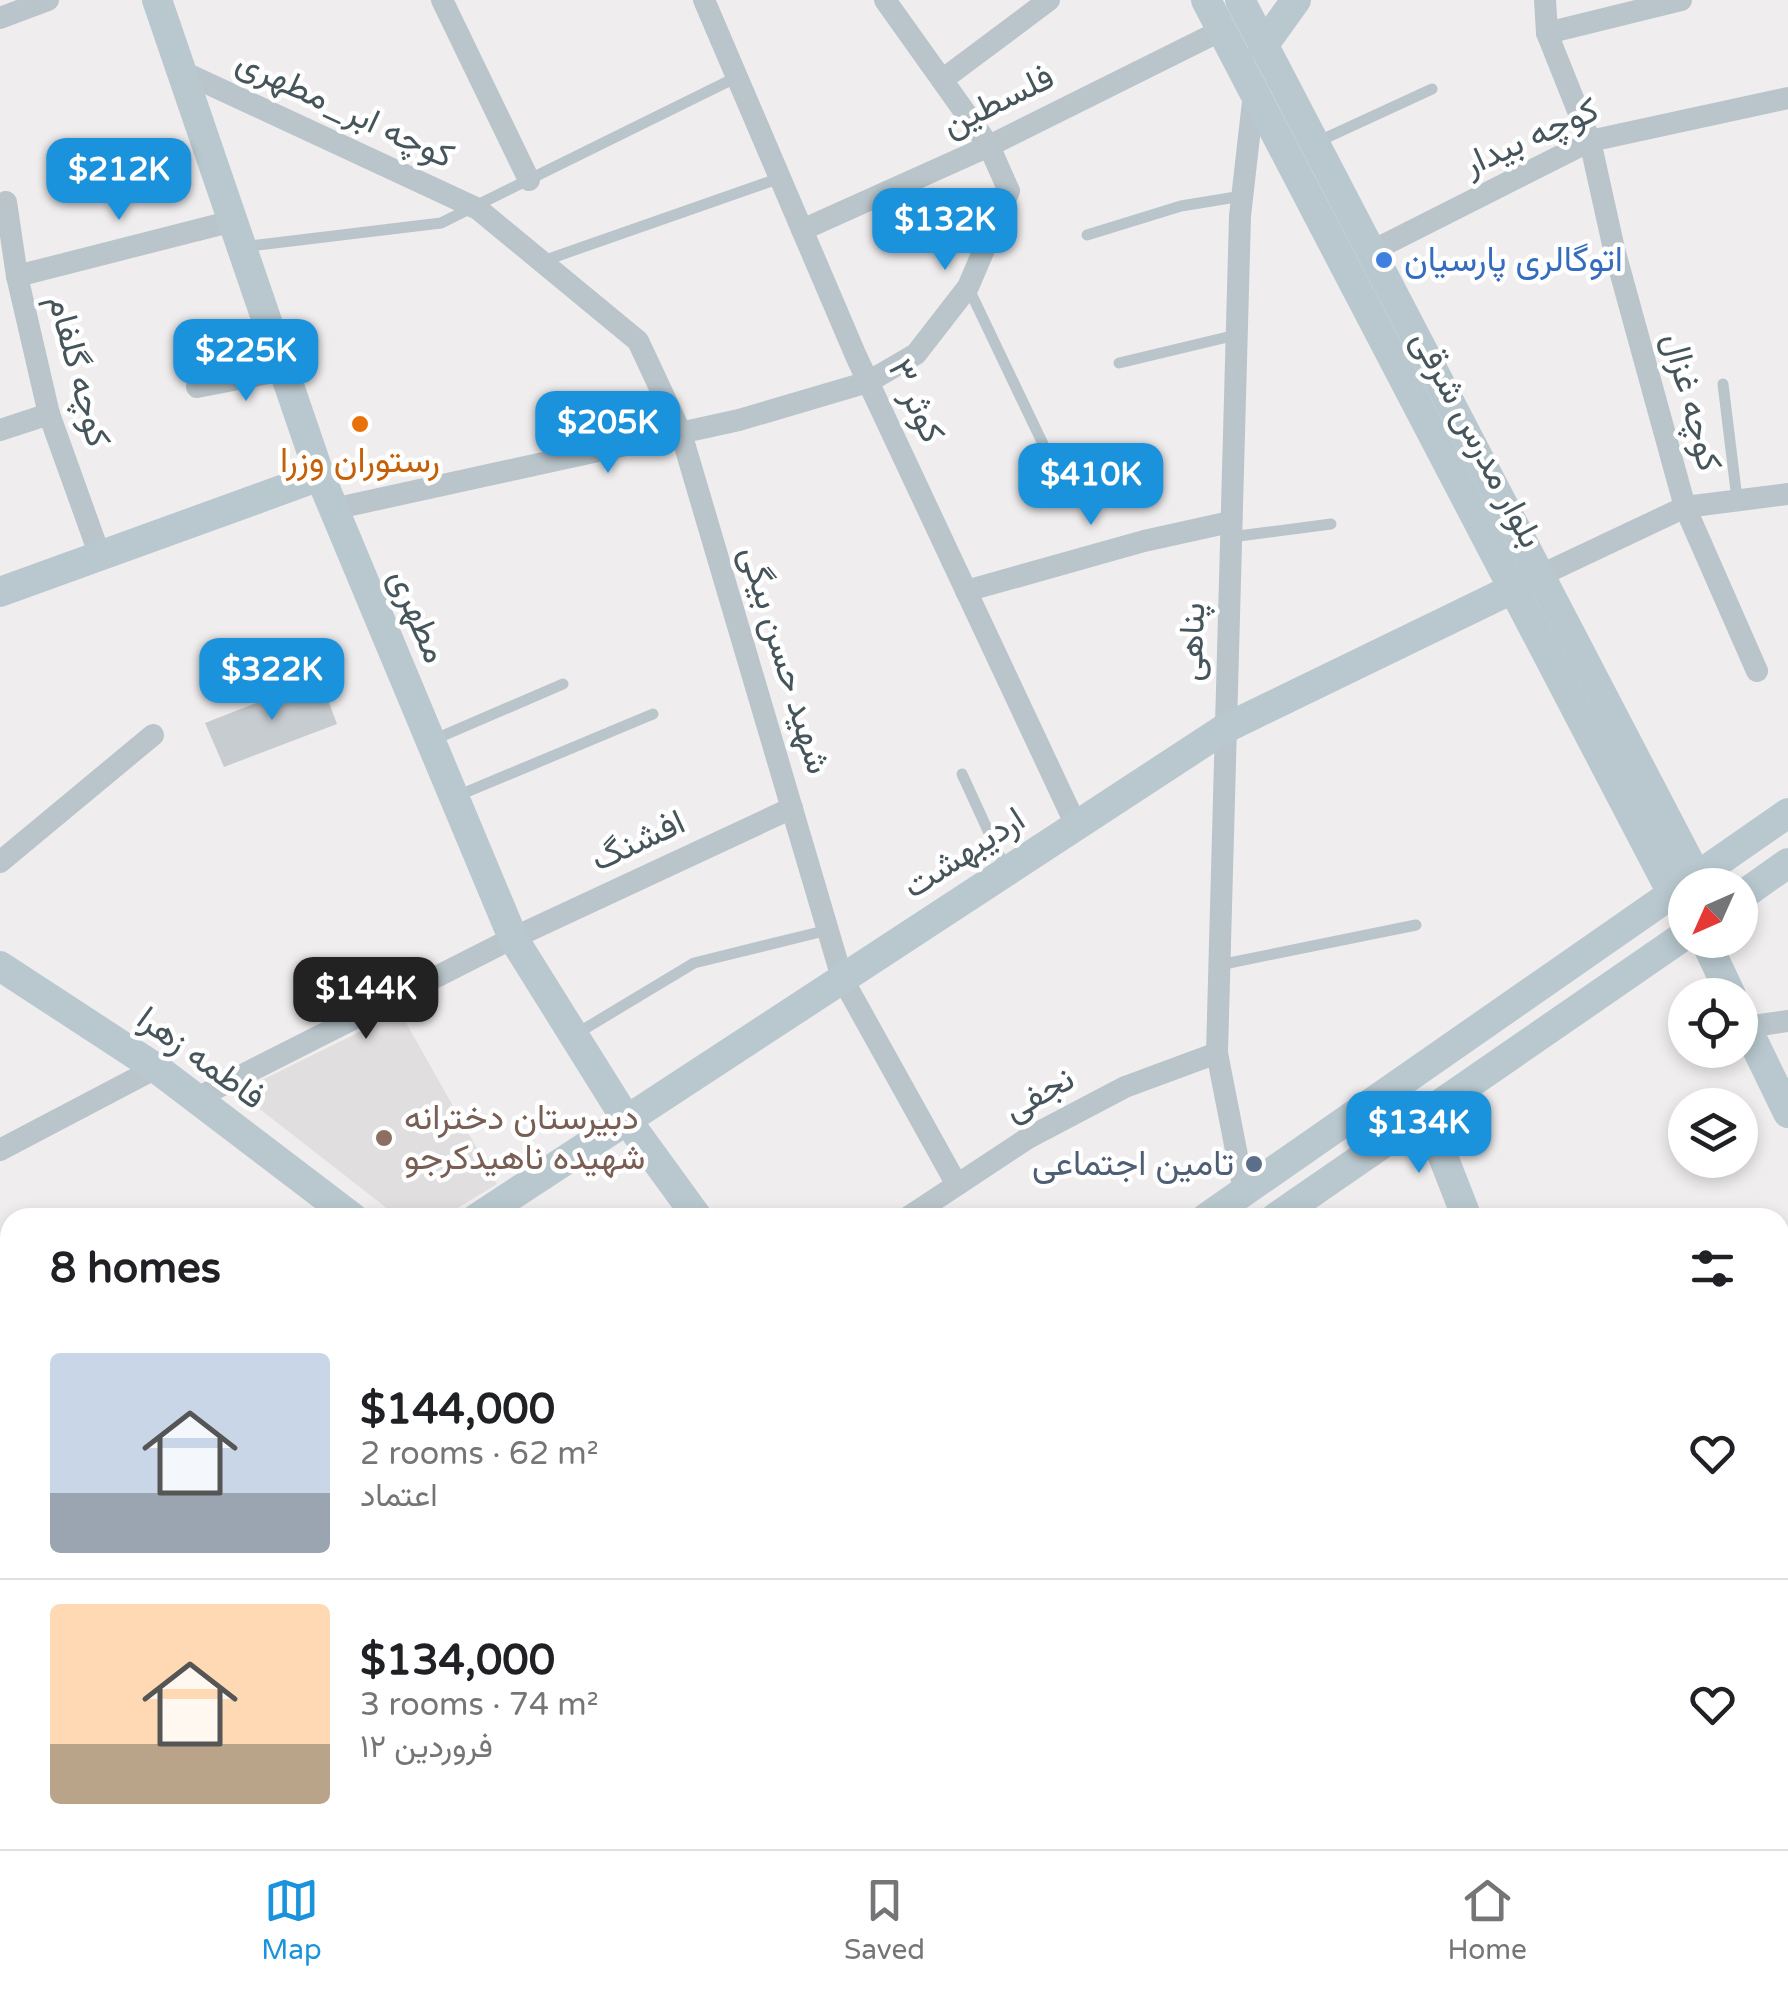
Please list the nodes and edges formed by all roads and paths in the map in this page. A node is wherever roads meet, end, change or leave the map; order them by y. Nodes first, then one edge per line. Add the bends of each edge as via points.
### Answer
1 (48, 0) edge
2 (157, 0) edge
3 (442, 0) edge
4 (704, 0) edge
5 (884, 0) edge
6 (1049, 0) edge
7 (1206, 0) edge
8 (1240, 0) edge
9 (1296, 0) edge
10 (1545, 0) edge
11 (1681, 0) edge
12 (1626, 7) edge
13 (0, 18) edge
14 (1222, 30) junction
15 (1547, 32) junction
16 (1263, 46) junction
17 (183, 72) junction
18 (737, 77) junction
19 (942, 80) junction
20 (1432, 89) dead end
21 (1254, 93) junction
22 (1788, 98) edge
23 (1590, 140) junction
24 (1314, 143) junction
25 (989, 146) junction
26 (780, 178) junction
27 (530, 180) junction
28 (1242, 196) junction
29 (6, 202) dead end
30 (478, 208) junction
31 (802, 230) junction
32 (238, 234) junction
33 (1087, 236) dead end
34 (8, 249) edge
35 (1370, 252) junction
36 (542, 262) junction
37 (17, 276) junction
38 (968, 287) junction
39 (1236, 335) junction
40 (1119, 363) dead end
41 (284, 370) junction
42 (868, 382) junction
43 (1723, 384) dead end
44 (197, 387) dead end
45 (50, 414) junction
46 (0, 430) edge
47 (681, 433) junction
48 (1042, 444) dead end
49 (320, 476) junction
50 (1788, 494) edge
51 (1736, 499) junction
52 (1685, 507) junction
53 (332, 509) junction
54 (1331, 524) dead end
55 (1230, 530) junction
56 (100, 556) junction
57 (1526, 582) junction
58 (966, 591) junction
59 (0, 592) edge
60 (1758, 671) dead end
61 (563, 684) dead end
62 (654, 714) dead end
63 (1224, 730) junction
64 (153, 735) dead end
65 (429, 742) junction
66 (962, 774) dead end
67 (453, 798) junction
68 (792, 808) junction
69 (1788, 813) edge
70 (1076, 826) junction
71 (0, 862) edge
72 (1788, 864) edge
73 (1676, 868) edge
74 (1717, 868) edge
75 (1006, 871) junction
76 (1758, 884) edge
77 (1668, 905) edge
78 (1416, 926) dead end
79 (828, 930) junction
80 (513, 938) junction
81 (1668, 946) edge
82 (1218, 965) junction
83 (0, 966) edge
84 (842, 978) junction
85 (1758, 1020) edge
86 (1788, 1020) edge
87 (573, 1035) junction
88 (1758, 1051) edge
89 (1216, 1053) junction
90 (156, 1068) junction
91 (195, 1099) junction
92 (1426, 1113) junction
93 (1788, 1113) edge
94 (626, 1120) junction
95 (0, 1150) edge
96 (957, 1184) junction
97 (1244, 1191) junction
98 (333, 1208) edge
99 (491, 1208) edge
100 (691, 1208) edge
101 (922, 1208) edge
102 (1220, 1208) edge
103 (1289, 1208) edge
104 (1463, 1208) edge

1 - 13 street
2 - 17 street, مطهری
3 - 27 street
4 - 18 street, کوثر ۳
5 - 19 street
6 - 19 street
7 - 14 street, بلوار مدرس شرقی
8 - 16 street, بلوار مدرس شرقی
9 - 16 street
10 - 15 street, کوچه غزال
11 - 12 street
12 - 15 street
14 - 21 street, بلوار مدرس شرقی
14 - 25 street, فلسطین
15 - 23 street, کوچه غزال
16 - 24 street, بلوار مدرس شرقی
17 - 30 street, کوچه ابر_مطهری
17 - 32 street, مطهری
18 - 26 street, کوثر ۳
18 - 27 lane
19 - 25 street
20 - 24 lane
21 - 28 street, پناهی
21 - 57 street, بلوار مدرس شرقی
22 - 23 street, کوچه بیدار
23 - 35 street, کوچه بیدار
23 - 52 street, کوچه غزال
24 - 35 street, بلوار مدرس شرقی
25 - 31 street, فلسطین
25 - 38 street via 1009,192
26 - 31 street, کوثر ۳
26 - 36 lane
27 - 30 lane
28 - 33 lane via 1181,206
28 - 39 street, پناهی
29 - 34 street, کوچه گلفام
30 - 32 lane via 441,223
30 - 36 street, شهید حسن بیگی
31 - 42 street, کوثر ۳
32 - 37 street
32 - 41 street, مطهری
34 - 37 street, کوچه گلفام
35 - 57 street, بلوار مدرس شرقی
36 - 47 street, شهید حسن بیگی via 638,341
37 - 45 street, کوچه گلفام
38 - 42 street via 916,354
38 - 48 lane
39 - 40 lane
39 - 55 street, پناهی
41 - 44 street
41 - 49 street, مطهری
42 - 47 street
42 - 58 street, کوثر ۳
43 - 51 lane
45 - 46 street
45 - 56 street, کوچه گلفام
47 - 53 street
47 - 68 street, شهید حسن بیگی
49 - 53 street, مطهری
49 - 56 street
50 - 51 street
51 - 52 street
52 - 57 street
52 - 60 street, کوچه غزال
53 - 65 street, مطهری
54 - 55 lane
55 - 58 street via 1144,541
55 - 63 street, پناهی
56 - 59 street
57 - 63 street, اردیبهشت
57 - 73 street, بلوار مدرس شرقی
58 - 70 street, کوثر ۳
61 - 65 lane
62 - 67 lane
63 - 70 street, اردیبهشت
63 - 82 street, پناهی
64 - 71 street
65 - 67 street, مطهری
66 - 75 lane
67 - 80 street, مطهری
68 - 79 street, شهید حسن بیگی
68 - 80 street, افشنگ
69 - 74 street
70 - 75 street, اردیبهشت
72 - 76 street
75 - 84 street, اردیبهشت
77 - 97 street
78 - 82 lane
79 - 84 street, شهید حسن بیگی
79 - 87 lane via 694,963
80 - 87 street, مطهری
80 - 91 street, افشنگ
81 - 92 street
82 - 89 street, پناهی
83 - 90 street, فاطمه زهرا
84 - 94 street, اردیبهشت
84 - 96 street, شهید حسن بیگی
85 - 86 street
87 - 94 street, مطهری
88 - 93 street
89 - 96 street, نجفی via 1125,1087
89 - 97 street, پناهی
90 - 91 street, فاطمه زهرا
90 - 95 street
91 - 98 street, فاطمه زهرا
92 - 103 street
92 - 104 street
94 - 99 street, اردیبهشت
94 - 100 street, مطهری
96 - 101 street, نجفی
97 - 102 street

